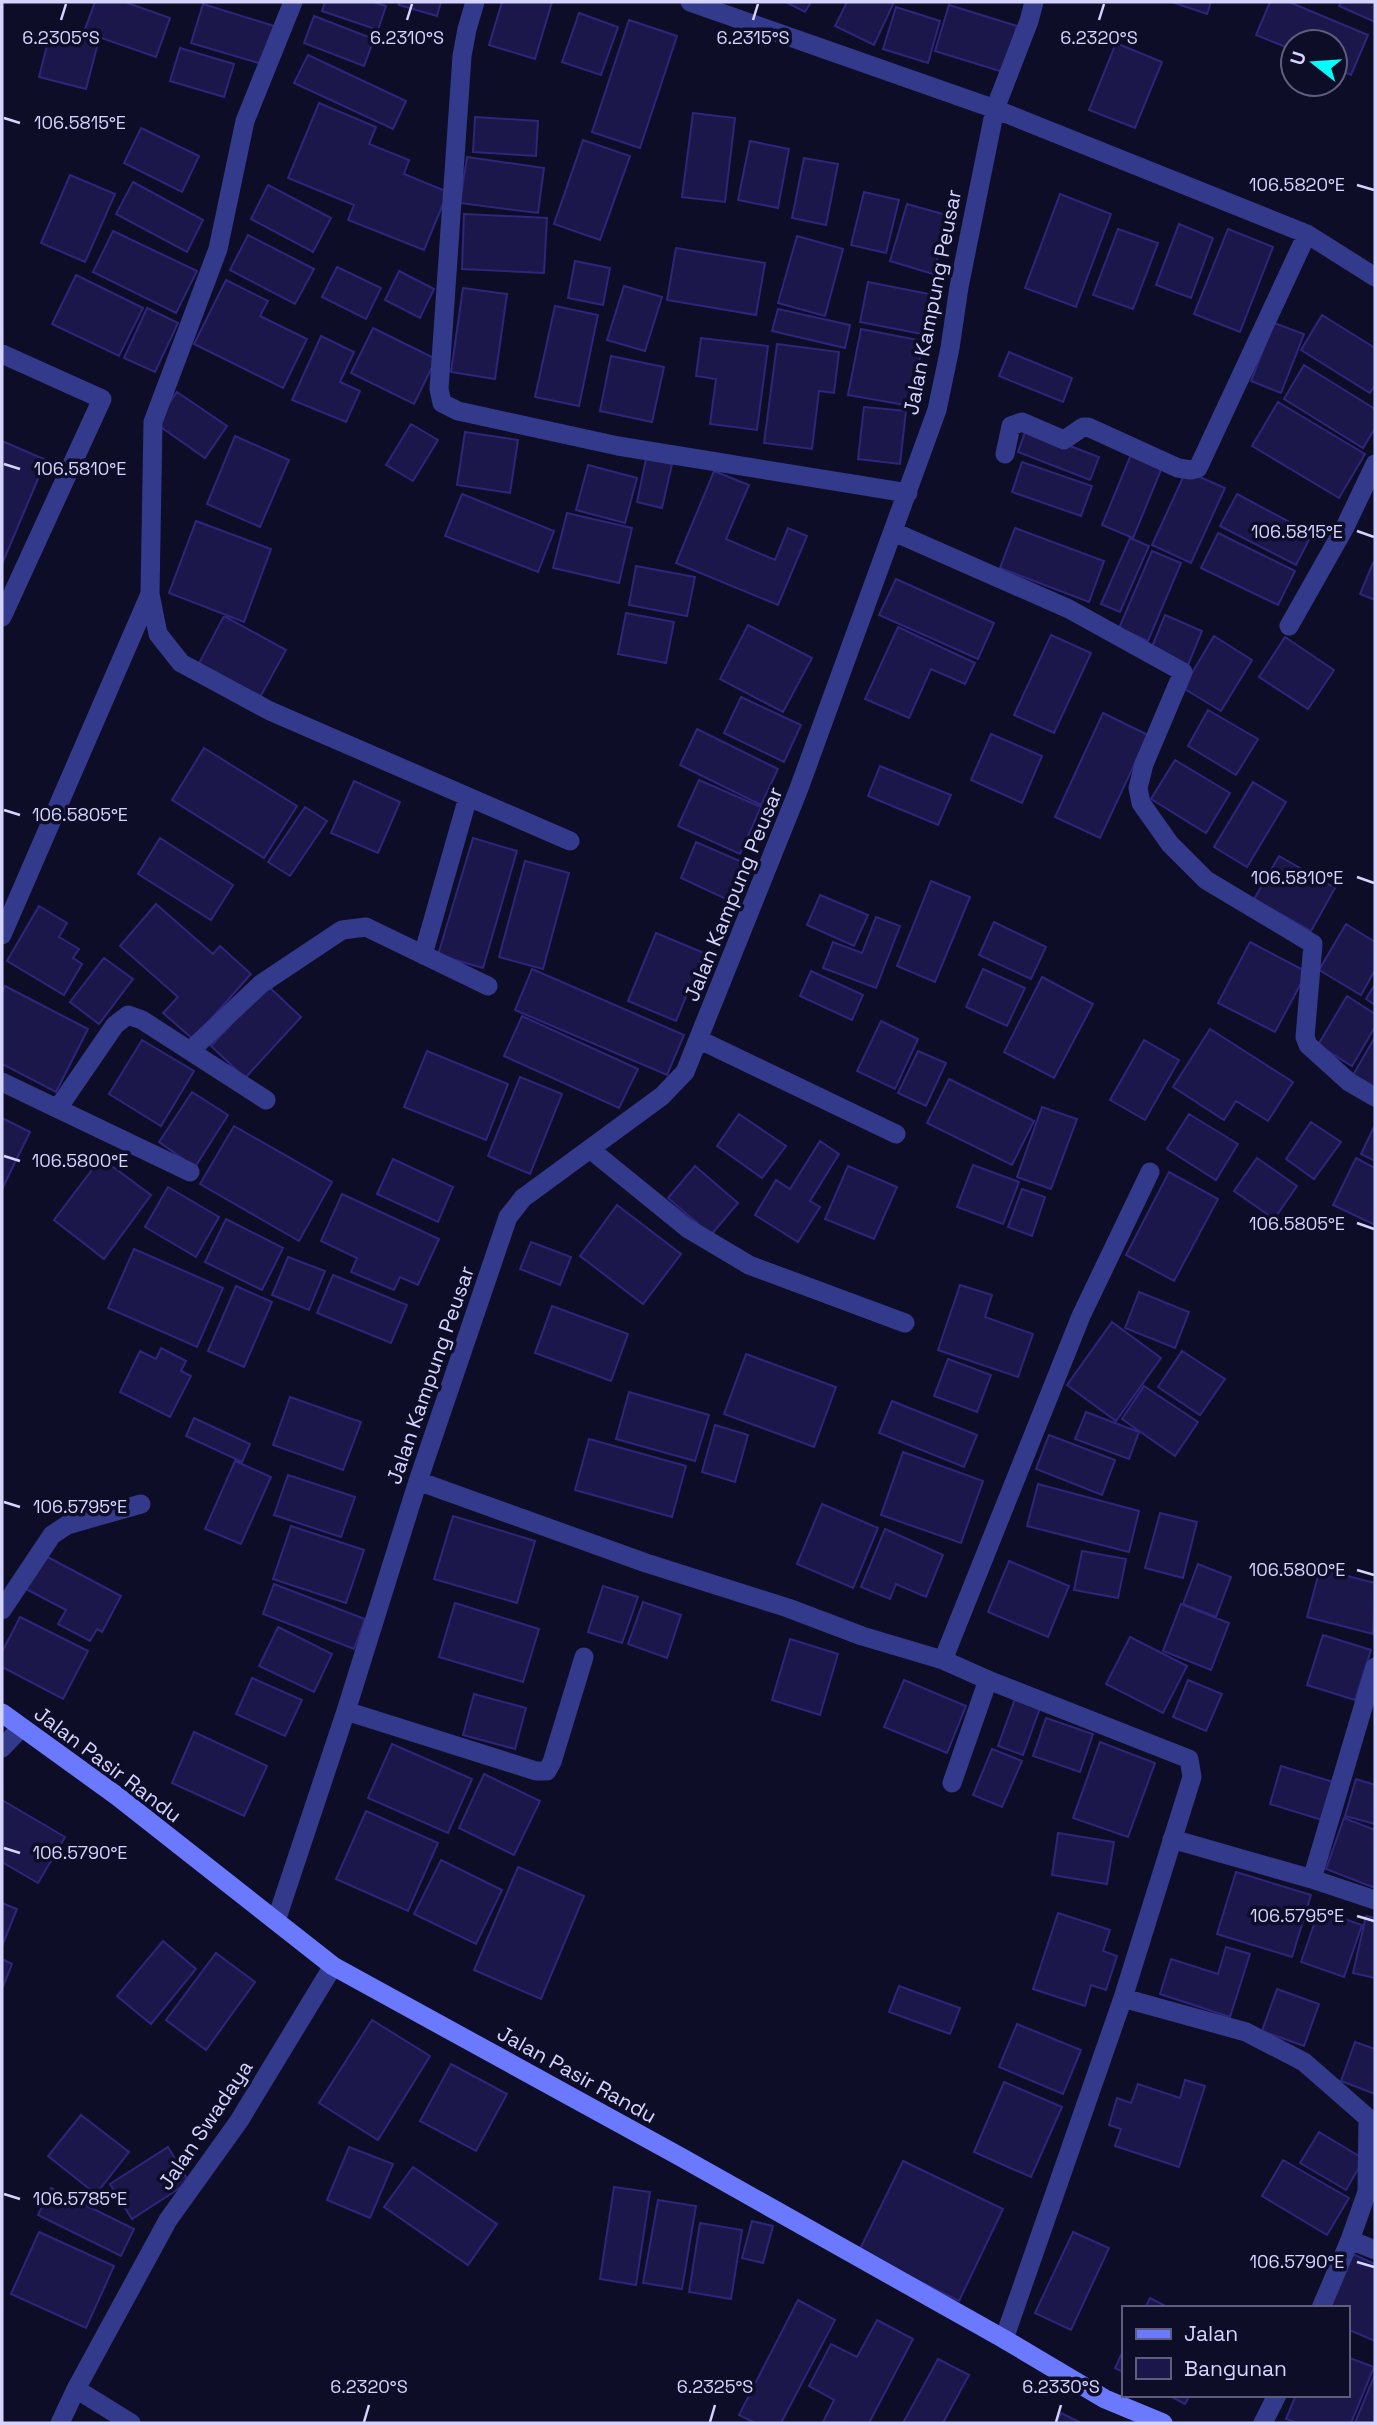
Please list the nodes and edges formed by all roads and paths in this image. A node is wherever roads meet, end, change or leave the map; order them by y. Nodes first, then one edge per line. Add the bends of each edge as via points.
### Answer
1 (293, 2) edge
2 (475, 2) edge
3 (690, 2) edge
4 (1034, 2) edge
5 (995, 108) junction
6 (1307, 234) junction
7 (1375, 277) edge
8 (2, 354) edge
9 (1004, 454) dead end
10 (1375, 464) edge
11 (908, 493) junction
12 (894, 532) junction
13 (150, 594) junction
14 (2, 617) edge
15 (1289, 626) dead end
16 (468, 797) junction
17 (570, 841) dead end
18 (2, 935) edge
19 (423, 955) junction
20 (488, 986) dead end
21 (700, 1040) junction
22 (190, 1051) junction
23 (2, 1082) edge
24 (1375, 1097) edge
25 (266, 1100) dead end
26 (58, 1108) junction
27 (896, 1134) dead end
28 (591, 1150) junction
29 (190, 1172) dead end
30 (1150, 1172) dead end
31 (905, 1323) dead end
32 (418, 1481) junction
33 (141, 1504) dead end
34 (2, 1610) edge
35 (584, 1657) dead end
36 (943, 1660) junction
37 (1375, 1668) edge
38 (988, 1680) junction
39 (346, 1711) junction
40 (2, 1713) edge
41 (21, 1728) junction
42 (2, 1748) edge
43 (952, 1783) dead end
44 (1172, 1839) junction
45 (1312, 1879) junction
46 (1375, 1900) edge
47 (276, 1922) junction
48 (333, 1966) junction
49 (1123, 1998) junction
50 (1350, 2240) junction
51 (1375, 2250) edge
52 (1322, 2306) edge
53 (1004, 2339) junction
54 (76, 2389) junction
55 (1276, 2397) edge
56 (60, 2423) edge
57 (131, 2423) edge
58 (1163, 2423) edge
59 (1263, 2423) edge

1 - 13 street via 244,121 218,249 153,422
2 - 11 street via 462,56 439,389 442,403 458,411 618,446
3 - 5 street
4 - 5 street, Jalan Kampung Peusar
5 - 6 street
5 - 11 street, Jalan Kampung Peusar via 937,410
6 - 7 street
6 - 9 street via 1198,468 1178,468 1088,427 1064,440 1022,422 1011,426
8 - 14 street via 102,399
10 - 15 street
11 - 12 street, Jalan Kampung Peusar
12 - 21 street, Jalan Kampung Peusar
12 - 24 street via 1069,609 1183,672 1144,764 1138,788 1141,803 1170,844 1206,880 1313,944 1308,1045 1349,1082
13 - 16 street via 158,634 181,663 270,711
13 - 18 street
16 - 17 street
16 - 19 street
19 - 20 street
19 - 22 street via 366,927 342,930 261,984
21 - 27 street
21 - 28 street, Jalan Kampung Peusar via 685,1072 662,1096
22 - 25 street
22 - 26 street via 128,1015 115,1024
23 - 26 street
26 - 29 street
28 - 31 street via 687,1228 749,1265
28 - 32 street, Jalan Kampung Peusar via 523,1198 508,1217
30 - 36 street via 1081,1316
32 - 36 street via 646,1563
32 - 39 street, Jalan Kampung Peusar
33 - 34 street via 67,1525 52,1535
35 - 39 street via 547,1771
36 - 38 street
37 - 45 street
38 - 43 street
38 - 44 street via 1189,1759 1192,1777
39 - 47 street, Jalan Kampung Peusar
40 - 41 main road, Jalan Pasir Randu
41 - 42 street
41 - 47 main road, Jalan Pasir Randu via 117,1796
44 - 45 street
44 - 49 street
45 - 46 street
47 - 48 main road, Jalan Pasir Randu
48 - 53 main road, Jalan Pasir Randu
48 - 54 street, Jalan Swadaya via 239,2121 168,2220
49 - 50 street via 1246,2032 1304,2062 1368,2118 1367,2192
49 - 53 street
50 - 51 street
50 - 52 street
53 - 58 main road, Jalan Pasir Randu via 1105,2399
54 - 56 street, Jalan Swadaya
54 - 57 street
55 - 59 street

